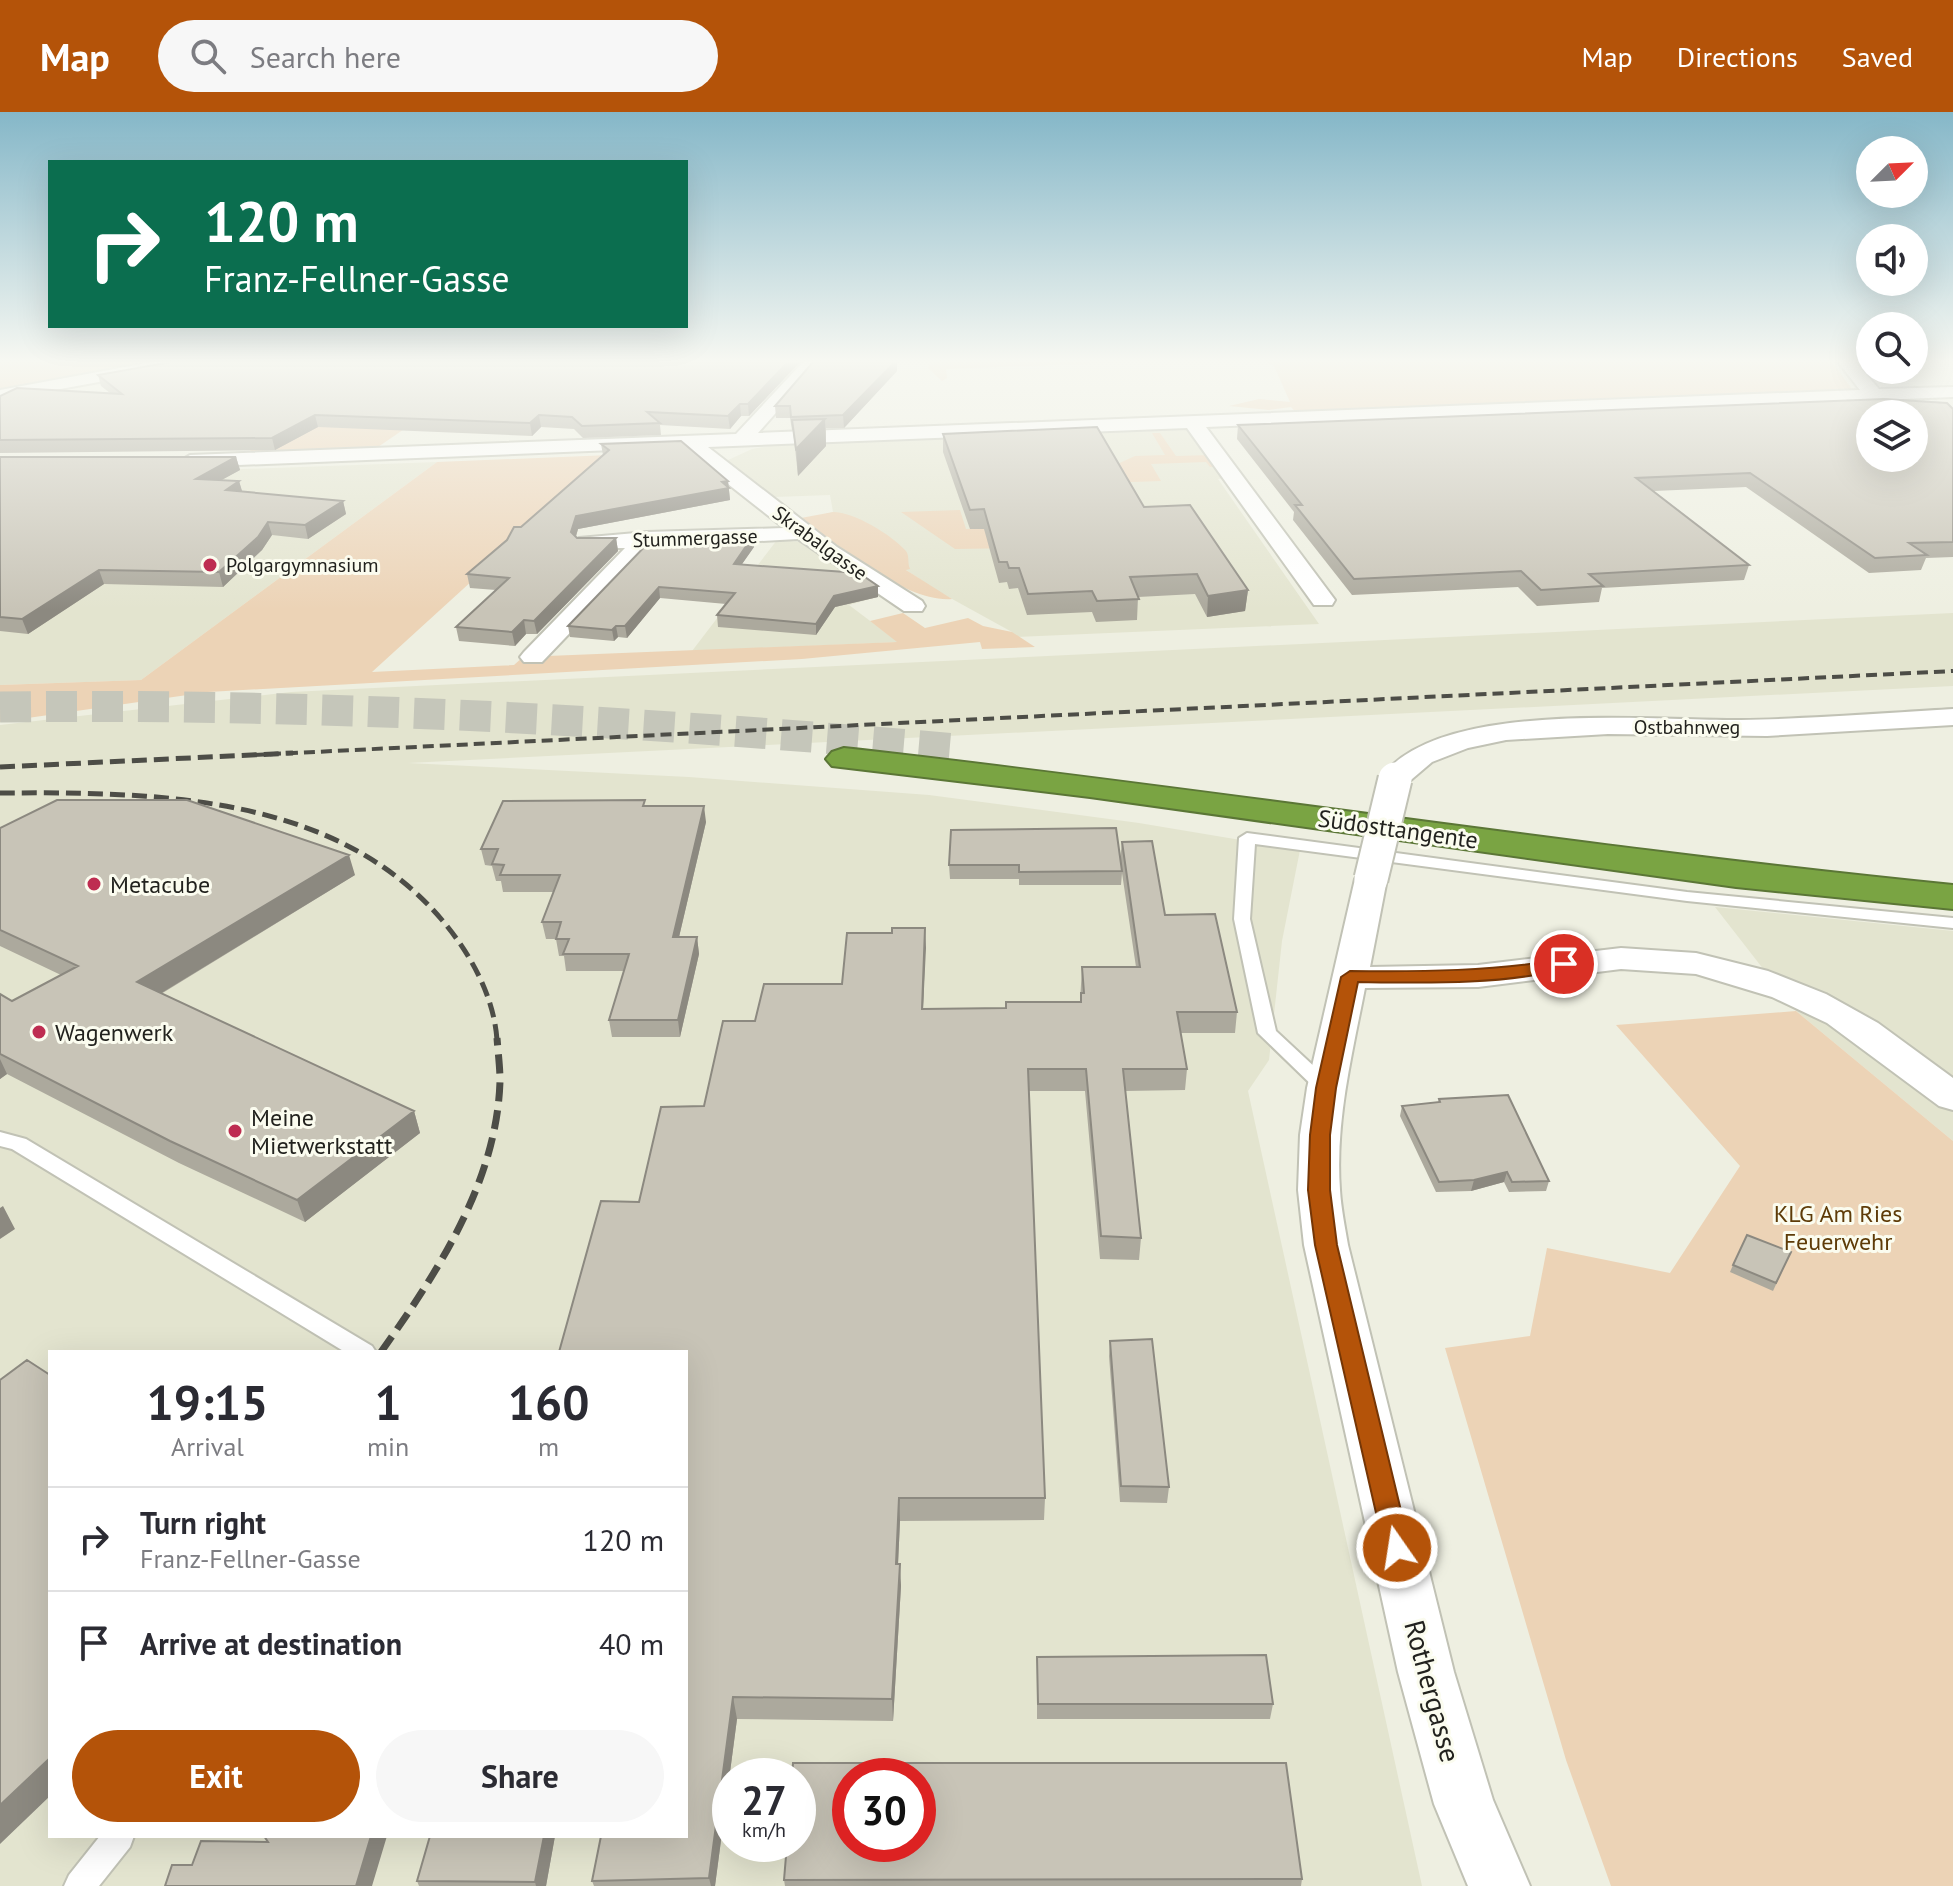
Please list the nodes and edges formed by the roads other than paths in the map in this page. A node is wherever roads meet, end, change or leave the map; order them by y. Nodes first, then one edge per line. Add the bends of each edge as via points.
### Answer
1 (646, 445) edge
2 (698, 445) edge
3 (1209, 445) edge
4 (174, 461) edge
5 (803, 531) junction
6 (647, 539) junction
7 (587, 543) edge
8 (1323, 600) dead end
9 (913, 606) dead end
10 (533, 657) dead end
11 (1953, 717) edge
12 (956, 749) tunnel mouth
13 (1424, 752) joint
14 (844, 759) dead end
15 (1953, 875) edge
16 (1953, 897) edge
17 (1953, 923) edge
18 (1350, 977) junction
19 (1326, 1088) junction
20 (1953, 1097) edge
21 (0, 1139) edge
22 (361, 1350) edge
23 (117, 1838) edge
24 (80, 1886) edge
25 (1499, 1886) edge

1 - 4 street
2 - 5 street, Skrabalgasse via 698,451
3 - 8 street
5 - 6 street, Stummergasse
5 - 9 street, Skrabalgasse
6 - 7 street, Stummergasse
6 - 10 street
11 - 13 street, Ostbahnweg via 1742,728 1533,730 1469,738
12 - 15 highway, Südosttangente via 1105,765 1691,848
13 - 18 street, Rothergasse, bridge via 1395,779
14 - 16 highway, Südosttangente via 1090,786 1736,875
17 - 19 lane via 1725,902 1247,838 1242,919 1267,1033
18 - 19 street, Rothergasse
18 - 20 street via 1441,978 1637,958 1693,964 1812,1001 1865,1031
19 - 25 street, Rothergasse via 1319,1190 1326,1245 1426,1672 1464,1804
21 - 22 lane via 19,1144
23 - 24 lane

